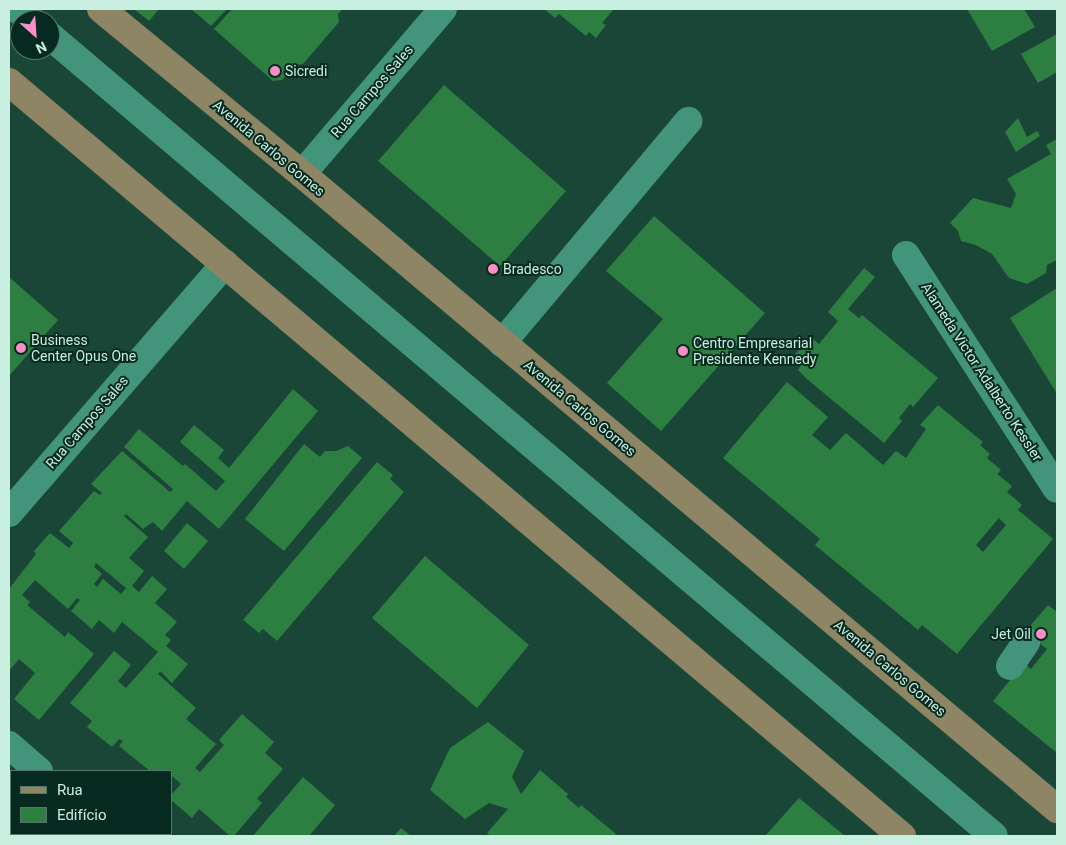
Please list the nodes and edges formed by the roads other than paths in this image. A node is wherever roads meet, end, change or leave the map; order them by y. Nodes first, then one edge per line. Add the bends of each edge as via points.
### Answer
1 (101, 9) edge
2 (443, 9) edge
3 (60, 44) edge
4 (9, 82) edge
5 (688, 120) dead end
6 (302, 174) junction
7 (906, 255) dead end
8 (225, 264) junction
9 (502, 342) junction
10 (1057, 489) edge
11 (9, 513) edge
12 (1026, 642) dead end
13 (1010, 666) dead end
14 (9, 745) edge
15 (38, 770) edge
16 (1057, 809) edge
17 (902, 836) edge
18 (994, 836) edge

1 - 6 main road, Avenida Carlos Gomes
2 - 6 street, Rua Campos Sales
3 - 18 street
4 - 8 main road
5 - 9 street
6 - 9 main road, Avenida Carlos Gomes
7 - 10 street, Alameda Victor Adalberto Kessler
8 - 11 street, Rua Campos Sales
8 - 17 main road
9 - 16 main road, Avenida Carlos Gomes
12 - 13 street
14 - 15 street

